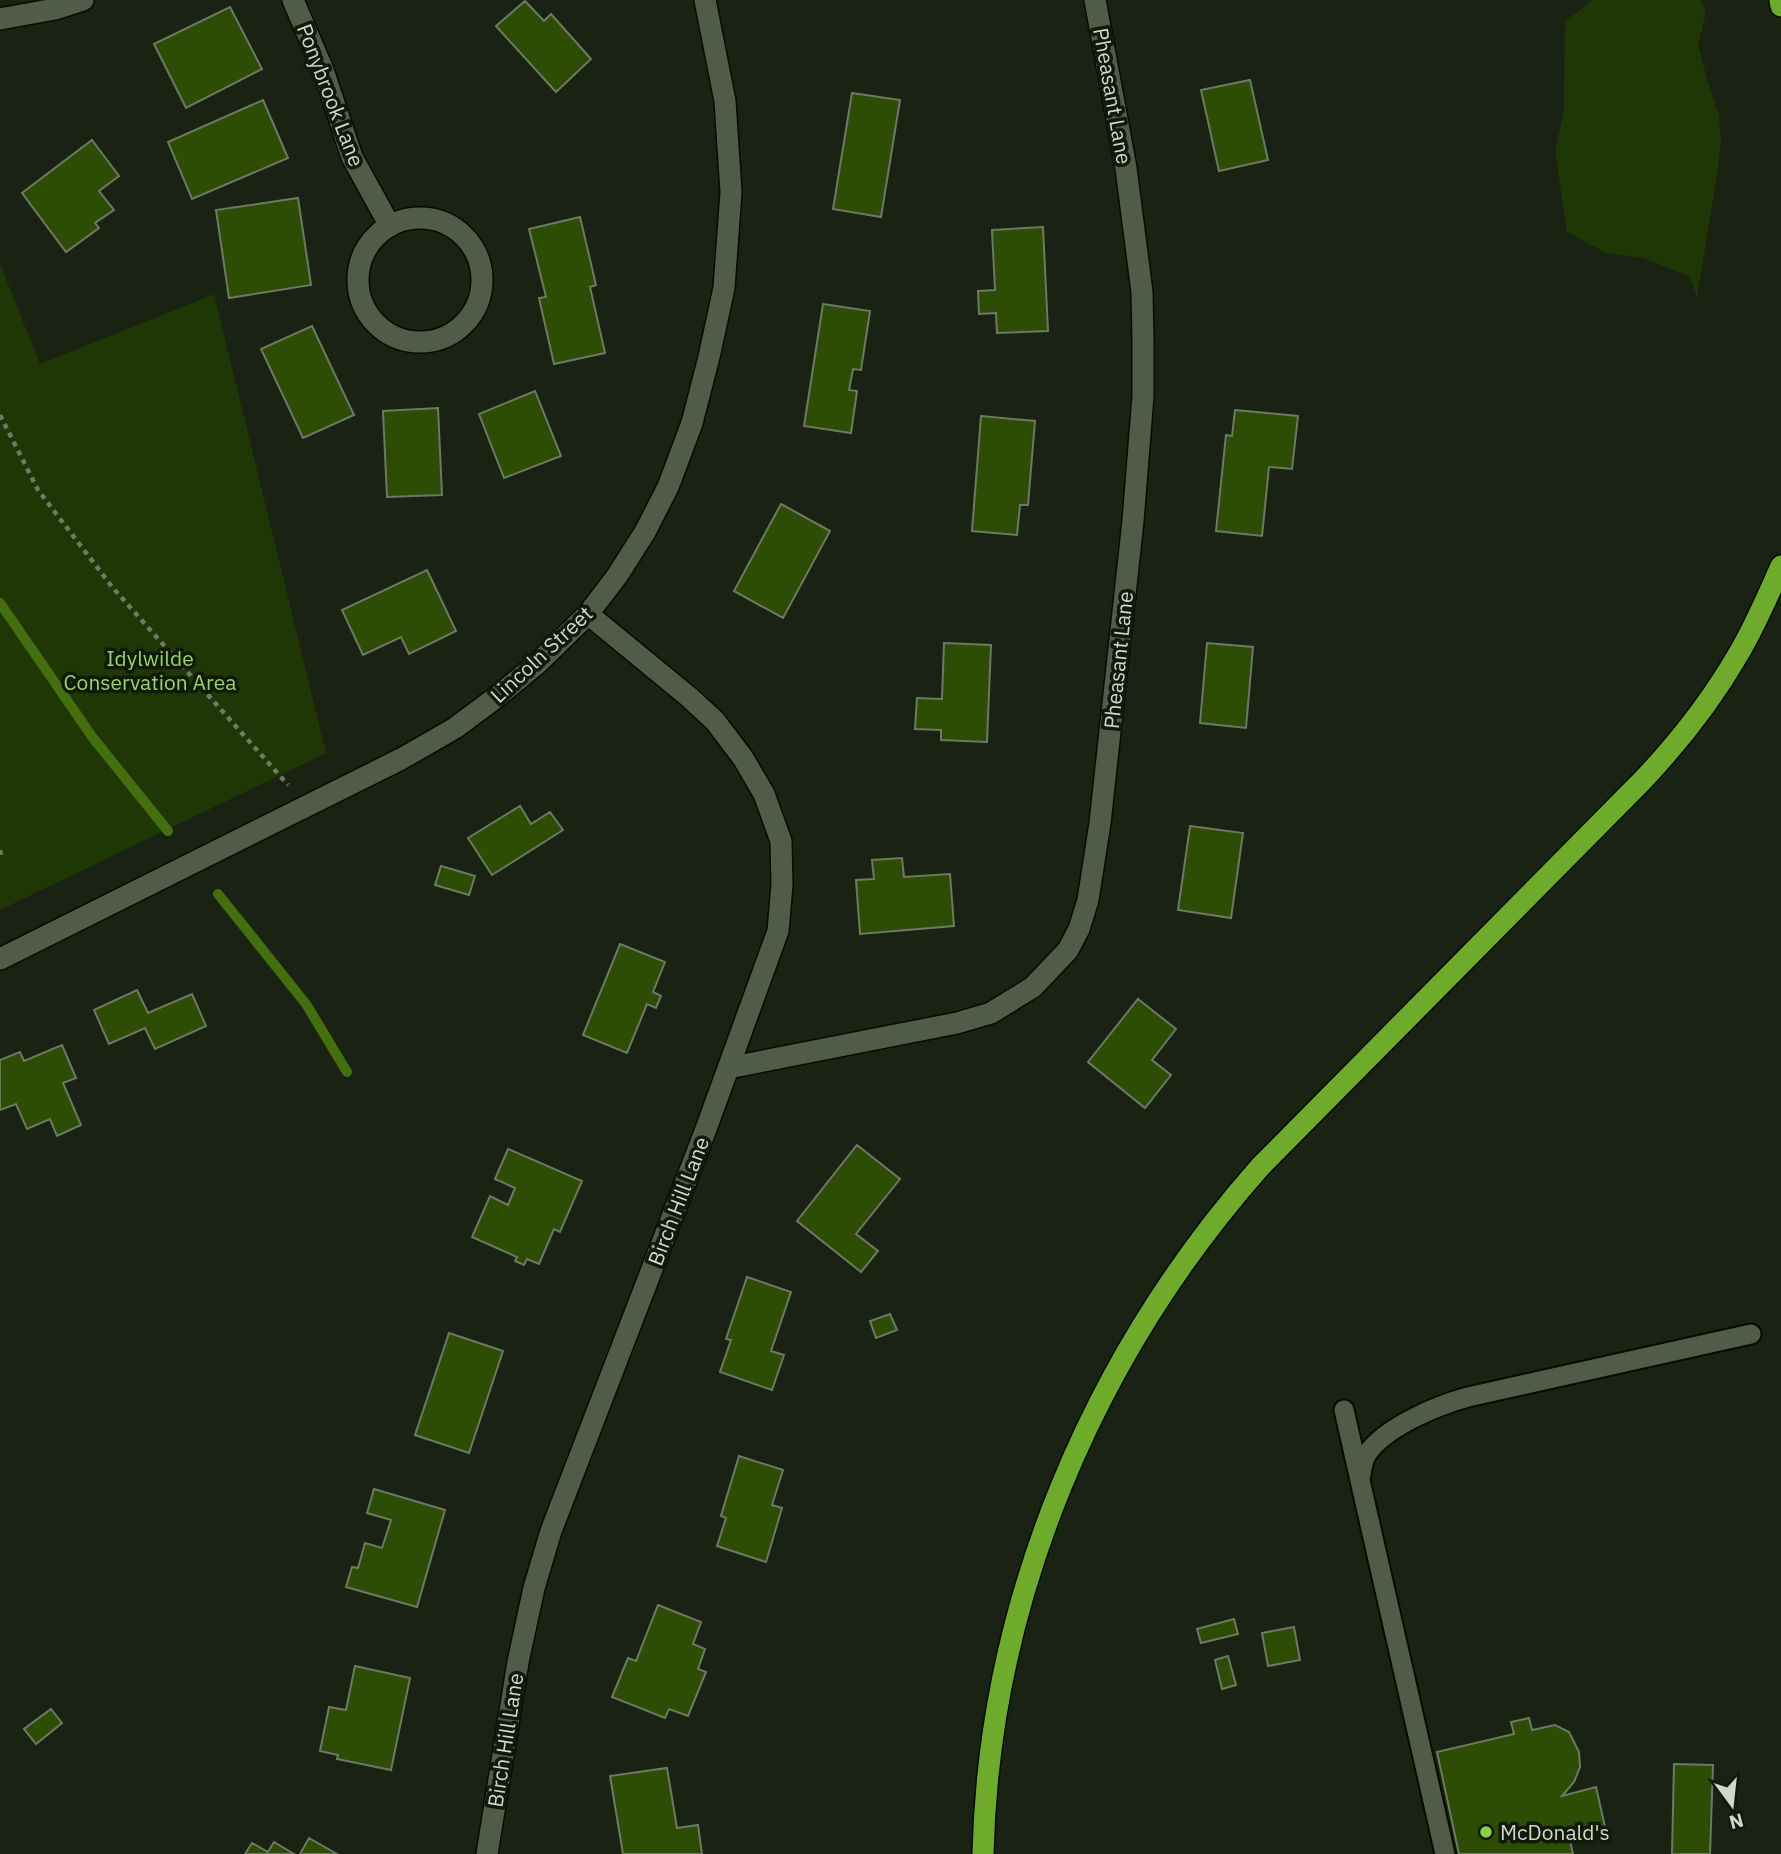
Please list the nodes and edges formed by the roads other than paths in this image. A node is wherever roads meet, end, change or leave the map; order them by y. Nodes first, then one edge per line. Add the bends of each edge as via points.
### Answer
1 (83, 0) edge
2 (293, 0) edge
3 (705, 0) edge
4 (1095, 0) edge
5 (1780, 0) edge
6 (1781, 6) edge
7 (0, 19) edge
8 (390, 226) junction
9 (1781, 566) edge
10 (588, 614) junction
11 (0, 959) edge
12 (728, 1068) junction
13 (1751, 1334) dead end
14 (1344, 1410) dead end
15 (1362, 1485) junction
16 (487, 1854) edge
17 (983, 1854) edge
18 (1445, 1854) edge

1 - 7 street
2 - 8 street, Ponybrook Lane via 352,157
3 - 10 street, Lincoln Street via 724,101 731,192 724,288 692,423 668,487 645,532
4 - 12 street, Pheasant Lane via 1137,245 1143,396 1100,823 1079,929 1068,950 1033,987 991,1013
5 - 6 highway
8 - 8 street via 407,219 442,222 458,230 479,259 481,294 475,310 449,335 415,343 398,339 382,330 361,302 357,285 365,250
9 - 17 highway via 1740,653 1666,755 1260,1167 1156,1302 1096,1405 1037,1550 997,1710
10 - 11 street, Lincoln Street via 538,663 455,728
10 - 12 street, Birch Hill Lane via 715,721 764,794 781,841 778,931
12 - 16 street, Birch Hill Lane via 551,1531 518,1662
13 - 15 lane via 1438,1406 1371,1449 1363,1461
14 - 15 lane
15 - 18 lane

